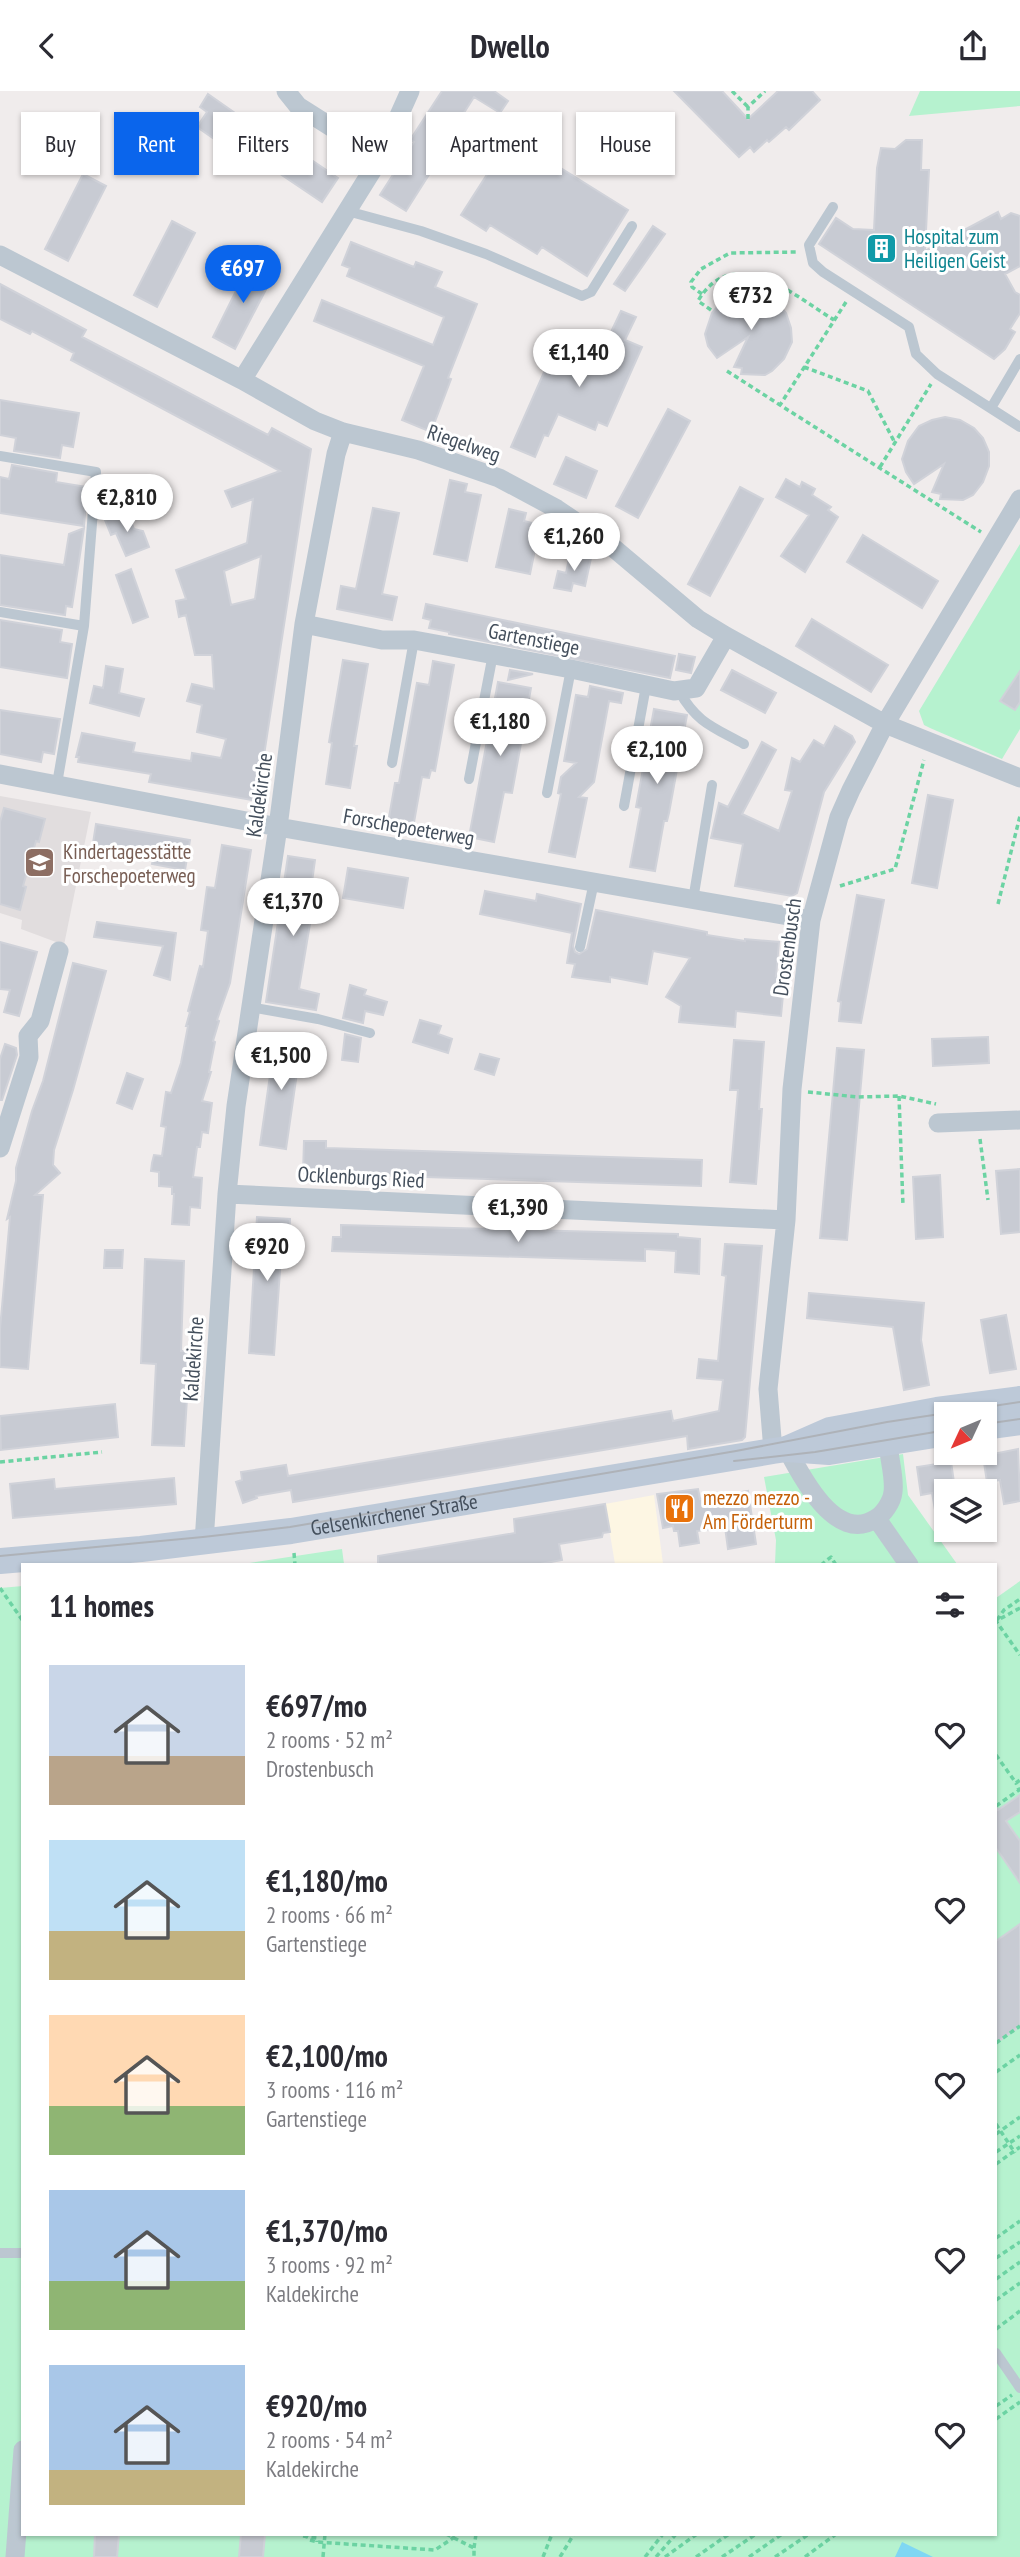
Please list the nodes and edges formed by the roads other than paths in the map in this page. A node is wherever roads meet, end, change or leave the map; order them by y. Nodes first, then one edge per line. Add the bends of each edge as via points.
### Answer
1 (286, 91) edge
2 (410, 91) edge
3 (401, 112) edge
4 (327, 124) edge
5 (369, 175) edge
6 (833, 207) dead end
7 (347, 211) junction
8 (632, 226) dead end
9 (0, 255) edge
10 (1020, 359) edge
11 (242, 380) junction
12 (991, 408) junction
13 (1020, 427) edge
14 (343, 432) junction
15 (0, 456) edge
16 (1020, 499) edge
17 (0, 612) edge
18 (304, 624) junction
19 (84, 626) junction
20 (726, 636) junction
21 (414, 640) junction
22 (493, 654) junction
23 (571, 669) junction
24 (646, 686) junction
25 (679, 691) junction
26 (885, 724) junction
27 (744, 744) dead end
28 (392, 764) dead end
29 (0, 773) edge
30 (1020, 778) edge
31 (469, 779) dead end
32 (57, 784) junction
33 (712, 785) dead end
34 (547, 793) dead end
35 (624, 806) dead end
36 (278, 827) junction
37 (594, 882) junction
38 (694, 899) junction
39 (811, 920) junction
40 (580, 947) dead end
41 (59, 951) dead end
42 (250, 1007) junction
43 (370, 1033) dead end
44 (1020, 1120) edge
45 (940, 1123) road end
46 (0, 1148) edge
47 (227, 1194) junction
48 (786, 1220) junction
49 (1020, 1399) edge
50 (1020, 1422) edge
51 (998, 1425) edge
52 (934, 1435) edge
53 (888, 1443) junction
54 (780, 1450) junction
55 (877, 1518) junction
56 (204, 1542) junction
57 (66, 1560) edge
58 (0, 1561) edge
59 (908, 1563) edge
60 (0, 2253) edge
61 (21, 2253) edge
62 (997, 2354) edge
63 (1020, 2388) edge
64 (21, 2461) edge
65 (8, 2536) edge
66 (15, 2557) edge

1 - 4 street via 298,106
2 - 3 street
5 - 7 street
6 - 12 lane via 809,245 813,263 909,327 916,354
7 - 8 lane via 486,254 582,296 591,292
7 - 11 street
9 - 11 street, Riegelweg
10 - 12 lane
11 - 14 street, Riegelweg
12 - 13 lane
14 - 18 street, Kaldekirche
14 - 20 street, Riegelweg via 418,450 510,484 610,545 698,619
15 - 19 lane via 96,472
16 - 26 street, Drostenbusch
17 - 19 lane
18 - 21 street, Gartenstiege via 382,640
18 - 36 street, Kaldekirche
19 - 32 lane
20 - 25 street via 696,688
20 - 26 street, Riegelweg
21 - 22 street, Gartenstiege
21 - 28 lane
22 - 23 street, Gartenstiege
22 - 31 lane
23 - 24 street, Gartenstiege
23 - 34 lane
24 - 25 street, Gartenstiege
24 - 35 lane
25 - 27 lane via 704,723
26 - 30 street, Riegelweg
26 - 39 street, Drostenbusch via 839,817
29 - 32 street, Forschepoeterweg
32 - 36 street, Forschepoeterweg
33 - 38 lane
36 - 37 street, Forschepoeterweg
36 - 42 street, Kaldekirche
37 - 38 street, Forschepoeterweg
37 - 40 lane
38 - 39 street, Forschepoeterweg
39 - 48 street, Drostenbusch via 792,1089
41 - 46 street via 40,1021 28,1036 29,1057
42 - 43 lane
42 - 47 street, Kaldekirche
44 - 45 street
47 - 48 street, Ocklenburgs Ried
47 - 56 street, Kaldekirche
48 - 54 street, Drostenbusch via 768,1389
49 - 54 main road, Gelsenkirchener Straße via 830,1430
50 - 51 main road
52 - 53 main road, Gelsenkirchener Straße
53 - 54 main road, Gelsenkirchener Straße via 829,1452
53 - 55 street via 893,1493
54 - 55 street via 824,1508 852,1524
54 - 56 main road, Gelsenkirchener Straße
55 - 59 street
56 - 57 main road, Gelsenkirchener Straße
57 - 58 main road, Gelsenkirchener Straße
60 - 61 lane
62 - 63 lane
64 - 65 street
65 - 66 street

